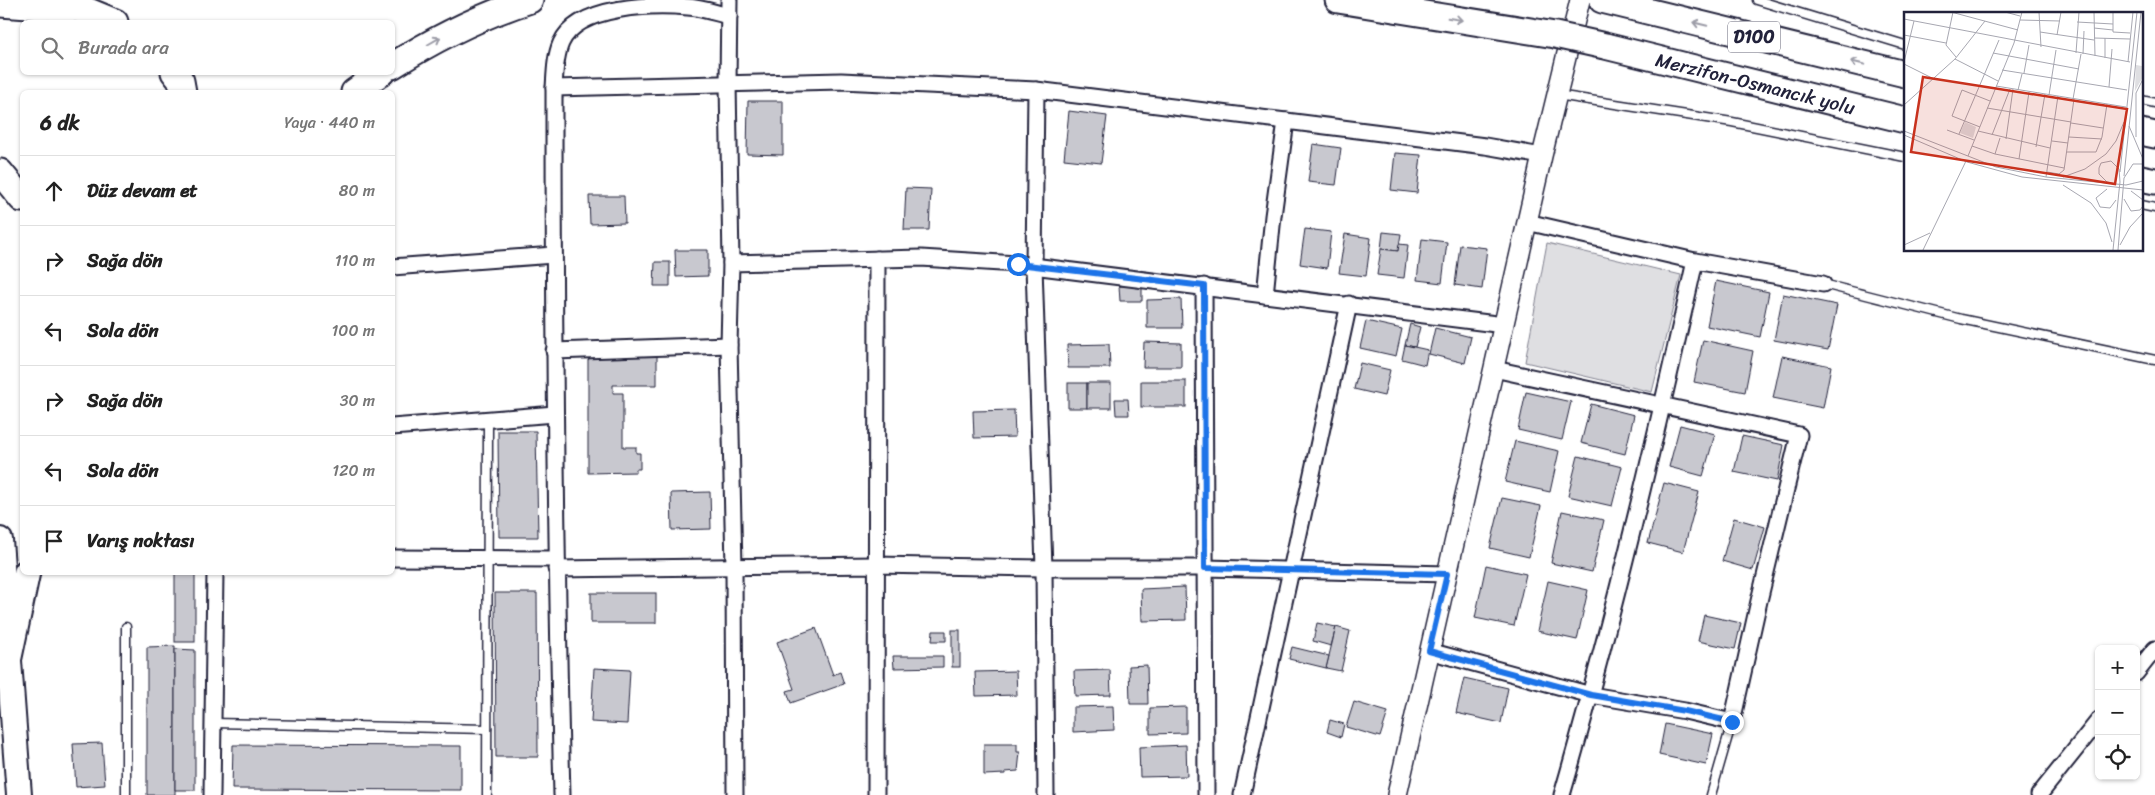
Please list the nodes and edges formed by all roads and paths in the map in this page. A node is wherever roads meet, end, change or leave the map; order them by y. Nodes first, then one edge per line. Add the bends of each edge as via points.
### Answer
1 (58, 0) edge
2 (530, 0) edge
3 (729, 0) edge
4 (1338, 0) edge
5 (1580, 0) edge
6 (1603, 0) edge
7 (1757, 0) edge
8 (0, 4) edge
9 (729, 16) junction
10 (110, 20) edge
11 (1904, 45) edge
12 (395, 64) edge
13 (1904, 74) edge
14 (176, 75) edge
15 (378, 75) edge
16 (728, 83) junction
17 (554, 88) junction
18 (183, 90) edge
19 (357, 90) edge
20 (1036, 90) junction
21 (1557, 95) junction
22 (2142, 100) edge
23 (2155, 103) edge
24 (1904, 120) edge
25 (1286, 121) junction
26 (2142, 132) edge
27 (2155, 135) edge
28 (1542, 156) junction
29 (1904, 157) edge
30 (0, 172) edge
31 (2142, 178) edge
32 (2155, 181) edge
33 (20, 197) edge
34 (2142, 205) edge
35 (2155, 208) edge
36 (1527, 222) junction
37 (554, 256) junction
38 (877, 259) junction
39 (1695, 261) junction
40 (731, 263) junction
41 (1034, 266) junction
42 (395, 267) edge
43 (1823, 284) joint
44 (1204, 286) junction
45 (1265, 295) junction
46 (1349, 304) junction
47 (1504, 325) junction
48 (729, 345) junction
49 (554, 351) junction
50 (2155, 360) edge
51 (1494, 369) junction
52 (1663, 406) junction
53 (555, 414) junction
54 (488, 420) junction
55 (395, 426) edge
56 (0, 540) edge
57 (395, 558) edge
58 (488, 558) junction
59 (556, 564) junction
60 (876, 565) junction
61 (734, 567) junction
62 (1044, 568) junction
63 (1205, 568) junction
64 (1291, 569) junction
65 (1447, 574) junction
66 (26, 575) edge
67 (215, 575) edge
68 (126, 627) dead end
69 (2155, 650) edge
70 (1429, 651) junction
71 (9, 656) junction
72 (2140, 668) edge
73 (1591, 695) junction
74 (1732, 722) junction
75 (213, 724) junction
76 (2095, 725) edge
77 (487, 728) junction
78 (2044, 794) edge
79 (18, 795) edge
80 (126, 795) edge
81 (212, 795) edge
82 (487, 795) edge
83 (562, 795) edge
84 (735, 795) edge
85 (876, 795) edge
86 (1046, 795) edge
87 (1206, 795) edge
88 (1242, 795) edge
89 (1397, 795) edge
90 (1562, 795) edge
91 (1711, 795) edge

1 - 8 highway
12 -> 2 highway via 448,33 497,10
3 - 9 street
4 -> 24 highway, Merzifon-Osmancık yolu / D100, bridge via 1554,35
5 - 21 street
13 -> 6 highway, D100
7 - 11 lane
8 - 10 highway via 86,10
9 - 16 street
9 - 17 street via 689,7 625,8 600,12 578,24 562,41
14 - 18 highway
15 - 19 highway
16 - 17 street
16 - 20 street via 841,81
16 - 40 street
17 - 37 street
20 - 25 street
20 - 41 street
21 - 28 street
21 - 29 lane via 1732,122
22 - 23 lane
25 - 28 street
25 - 45 street
26 - 27 highway
28 - 36 street
30 - 33 highway
31 - 32 highway
34 - 35 lane
36 - 39 street
36 - 47 street
37 - 42 street
37 - 49 street
38 - 40 street
38 - 41 street via 921,258
38 - 60 street
39 - 43 street
39 - 52 street
40 - 48 street
41 - 44 street
41 - 62 street
43 - 50 lane via 1961,319
44 - 45 street
44 - 63 street
45 - 46 street
46 - 47 street
46 - 64 street
47 - 51 street
48 - 49 street
48 - 61 street
49 - 53 street
51 - 52 street
51 - 65 street
52 - 73 street
52 - 74 street via 1800,435
53 - 54 street
53 - 59 street
54 - 55 street
54 - 58 lane
56 - 71 main road
57 - 58 street
58 - 59 street
58 - 77 lane
59 - 61 street
59 - 83 street
60 - 61 street
60 - 62 street
60 - 85 street
61 - 84 street
62 - 63 street
62 - 86 street
63 - 64 street
63 - 87 street
64 - 65 street
64 - 88 street
65 - 70 street
66 - 71 highway
67 - 75 street
68 - 80 lane
69 - 72 street
70 - 73 street
70 - 89 street
71 - 79 main road
73 - 74 street
73 - 90 street
74 - 91 lane
75 - 77 lane
75 - 81 street
76 - 78 street
77 - 82 lane

